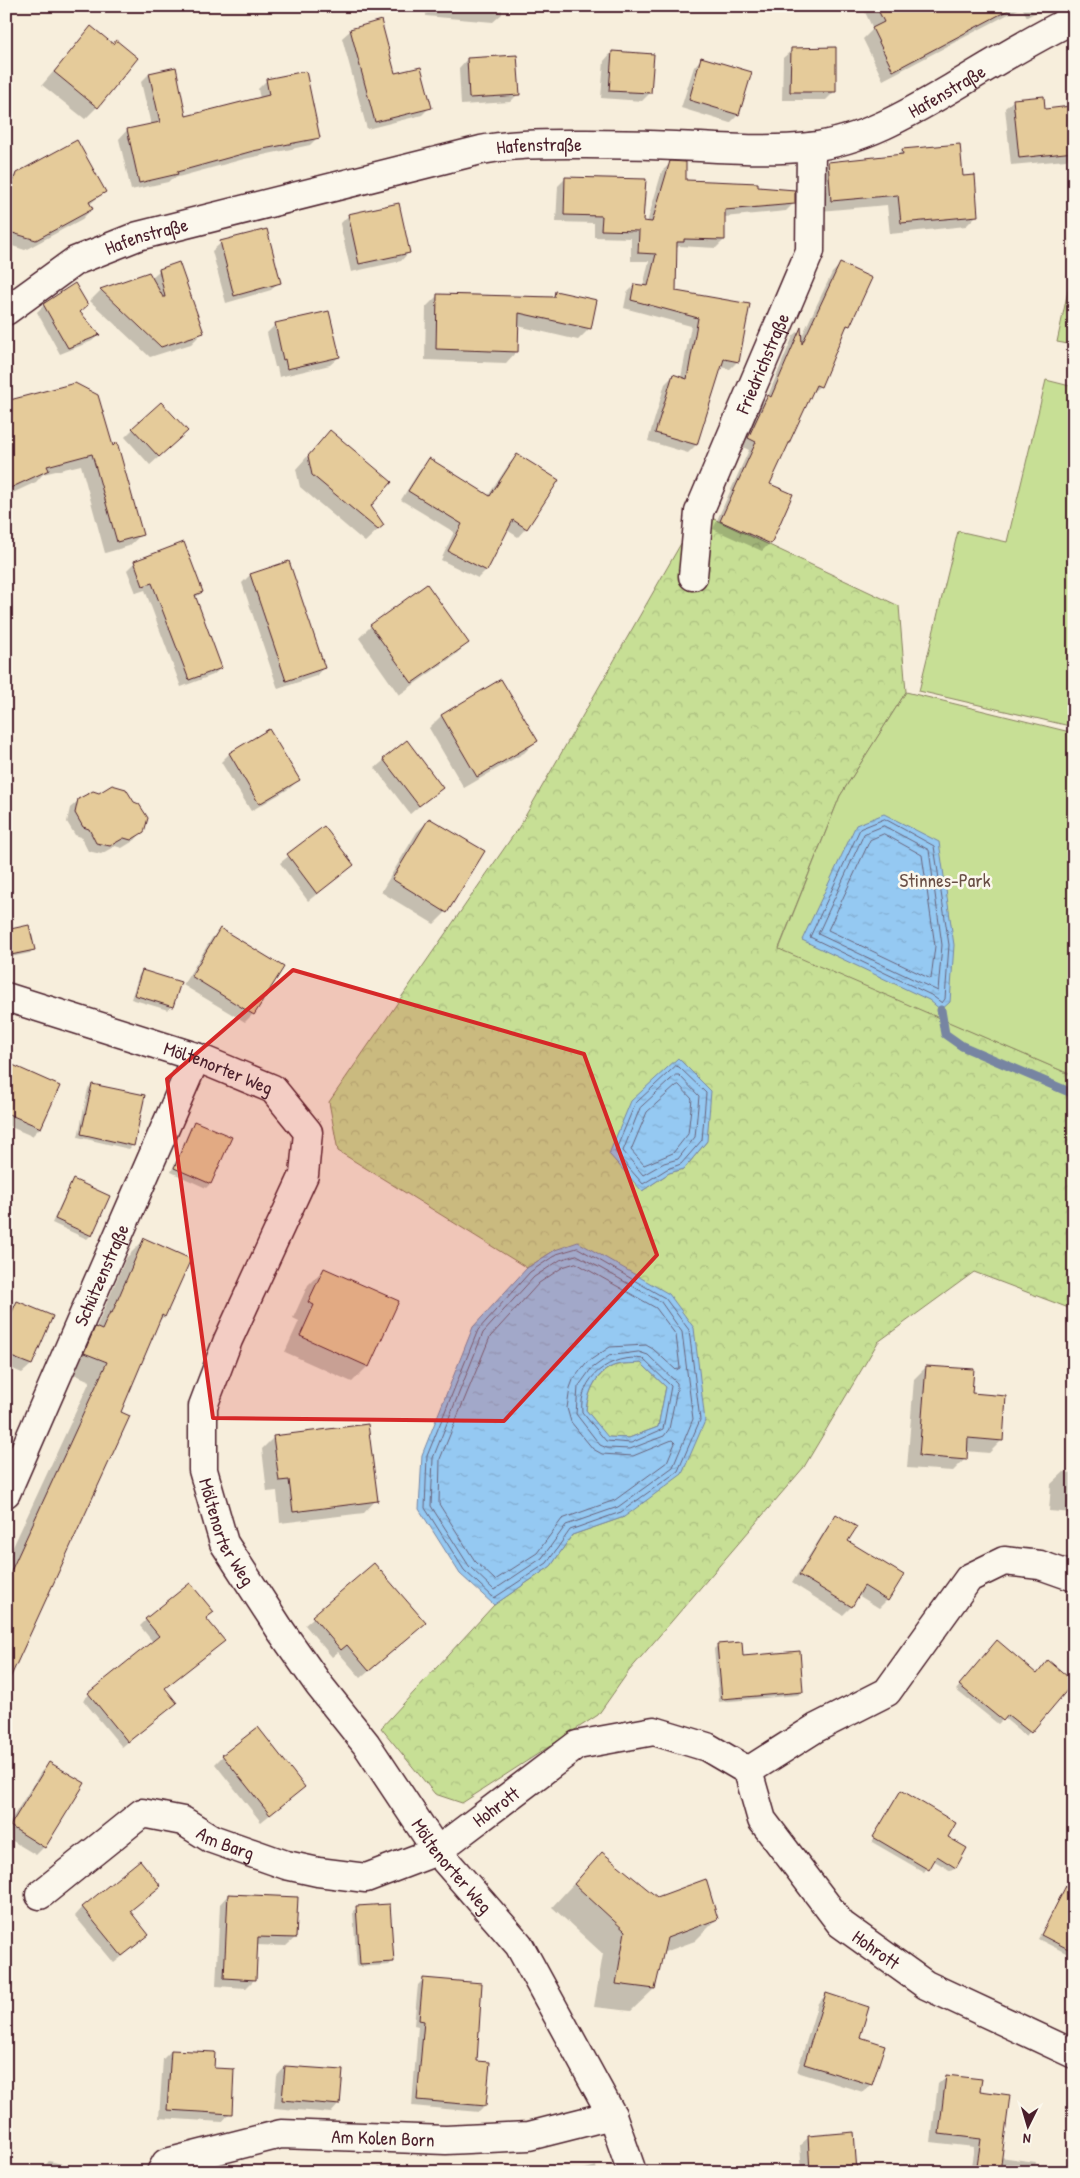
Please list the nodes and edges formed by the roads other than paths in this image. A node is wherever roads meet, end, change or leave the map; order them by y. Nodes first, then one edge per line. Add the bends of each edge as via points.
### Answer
1 (1074, 19) edge
2 (811, 147) junction
3 (6, 311) edge
4 (693, 576) dead end
5 (6, 997) edge
6 (196, 1057) junction
7 (6, 1493) edge
8 (1074, 1577) edge
9 (748, 1771) junction
10 (437, 1850) junction
11 (40, 1895) dead end
12 (1074, 2054) edge
13 (612, 2115) junction
14 (161, 2172) edge
15 (632, 2172) edge

1 - 2 street, Hafenstraße via 890,123 860,135
2 - 3 street, Hafenstraße via 505,145 138,236 75,261
2 - 4 street, Friedrichstraße via 810,251 698,512
5 - 6 street, Möltenorter Weg
6 - 7 street, Schützenstraße
6 - 10 street, Möltenorter Weg via 273,1089 308,1132 304,1175 228,1340 203,1406 202,1470 224,1543 281,1631 366,1744
8 - 9 street via 1040,1565 1004,1561 969,1578 887,1692 816,1728
9 - 10 street, Hohrott via 707,1748 654,1731 577,1745
9 - 12 street, Hohrott via 762,1820 841,1924 926,1985
10 - 11 street, Am Barg via 366,1878 318,1872 286,1865 212,1839 183,1821 142,1813
10 - 13 street, Möltenorter Weg via 519,1945
13 - 14 street, Am Kolen Born via 529,2136 446,2140 281,2134 166,2163
13 - 15 street, Möltenorter Weg

